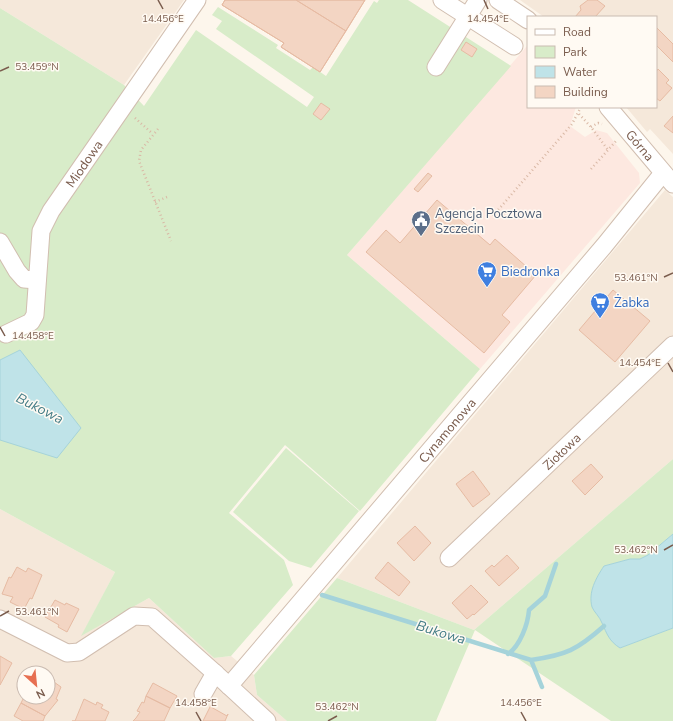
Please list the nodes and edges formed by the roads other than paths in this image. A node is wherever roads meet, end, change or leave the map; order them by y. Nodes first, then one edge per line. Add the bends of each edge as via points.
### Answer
1 (197, 0) edge
2 (442, 0) edge
3 (478, 0) edge
4 (498, 0) edge
5 (468, 16) junction
6 (527, 19) edge
7 (514, 46) dead end
8 (436, 67) dead end
9 (609, 108) edge
10 (668, 179) edge
11 (0, 242) edge
12 (38, 280) junction
13 (6, 334) dead end
14 (673, 344) edge
15 (449, 558) dead end
16 (0, 619) edge
17 (215, 672) junction
18 (229, 686) junction
19 (203, 694) dead end
20 (267, 721) edge

1 - 12 street, Miodowa via 51,211 41,231
2 - 5 street
3 - 5 street
4 - 6 street
5 - 7 street
5 - 8 street
9 - 10 street, Górna
10 - 18 street, Cynamonowa via 604,246
11 - 12 street via 24,279
12 - 13 street, Miodowa via 35,315 31,322
14 - 15 street, Ziołowa
16 - 17 street via 67,652 79,652 134,616 152,616
17 - 18 street
17 - 19 street
18 - 20 street

